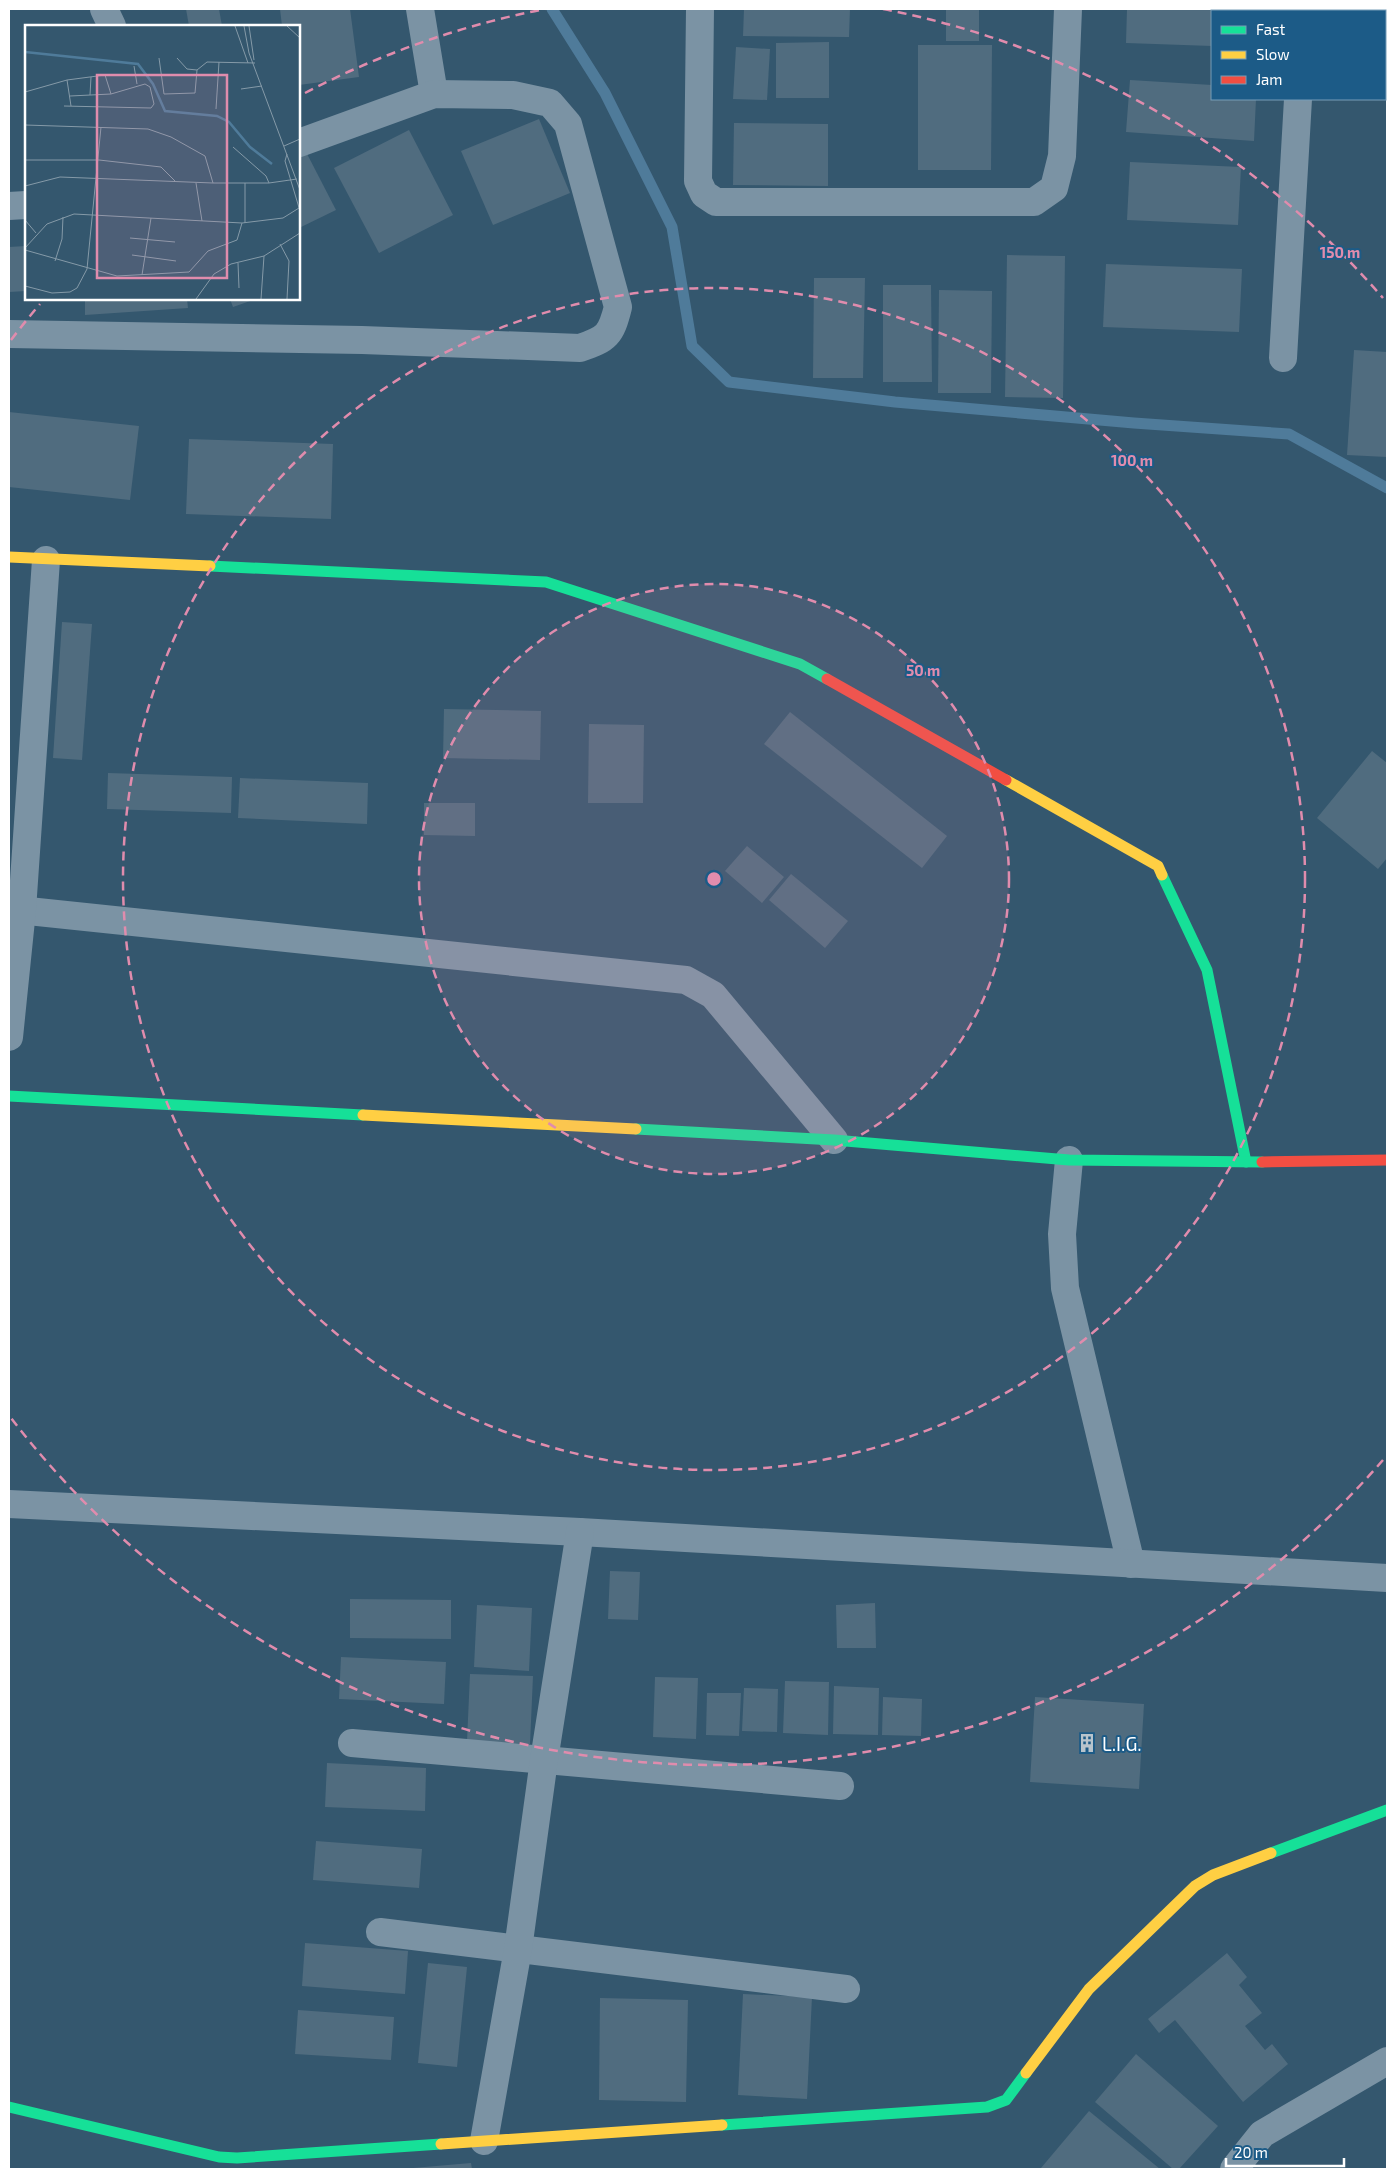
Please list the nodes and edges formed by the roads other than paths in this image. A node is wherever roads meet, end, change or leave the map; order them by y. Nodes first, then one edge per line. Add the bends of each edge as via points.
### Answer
1 (104, 9) edge
2 (420, 9) edge
3 (700, 9) edge
4 (1068, 9) edge
5 (112, 25) edge
6 (434, 94) junction
7 (1298, 100) edge
8 (300, 143) edge
9 (25, 205) edge
10 (9, 206) edge
11 (9, 334) edge
12 (1283, 358) dead end
13 (9, 557) edge
14 (46, 560) junction
15 (15, 910) edge
16 (9, 1038) edge
17 (9, 1096) edge
18 (834, 1140) junction
19 (1070, 1160) junction
20 (1387, 1160) edge
21 (1246, 1162) junction
22 (9, 1504) edge
23 (580, 1532) junction
24 (1131, 1564) junction
25 (1387, 1578) edge
26 (352, 1743) dead end
27 (544, 1760) junction
28 (840, 1786) dead end
29 (1387, 1810) edge
30 (380, 1932) dead end
31 (518, 1949) junction
32 (846, 1989) dead end
33 (1387, 2061) edge
34 (9, 2107) edge
35 (484, 2141) junction
36 (1234, 2169) edge

1 - 5 street
2 - 6 street
3 - 4 street via 698,181 704,194 716,202 1034,202 1054,188 1062,156
6 - 8 street
6 - 11 street via 513,95 550,103 568,124 618,307 613,327 600,341 580,348
7 - 12 street
9 - 10 street
13 - 14 street
14 - 15 street
14 - 21 street via 546,582 800,664 1158,866 1207,970
15 - 16 street
15 - 18 street via 686,980 714,995
17 - 18 street
18 - 19 street
19 - 21 street
19 - 24 street via 1062,1234 1065,1288
20 - 21 street
22 - 23 street
23 - 24 street
23 - 27 street
24 - 25 street
26 - 27 street
27 - 28 street
27 - 31 street
29 - 35 street via 1213,1875 1195,1886 1089,1989 1006,2100 997,2105
30 - 31 street
31 - 32 street
31 - 35 street
33 - 36 street via 1262,2134
34 - 35 street via 219,2157

